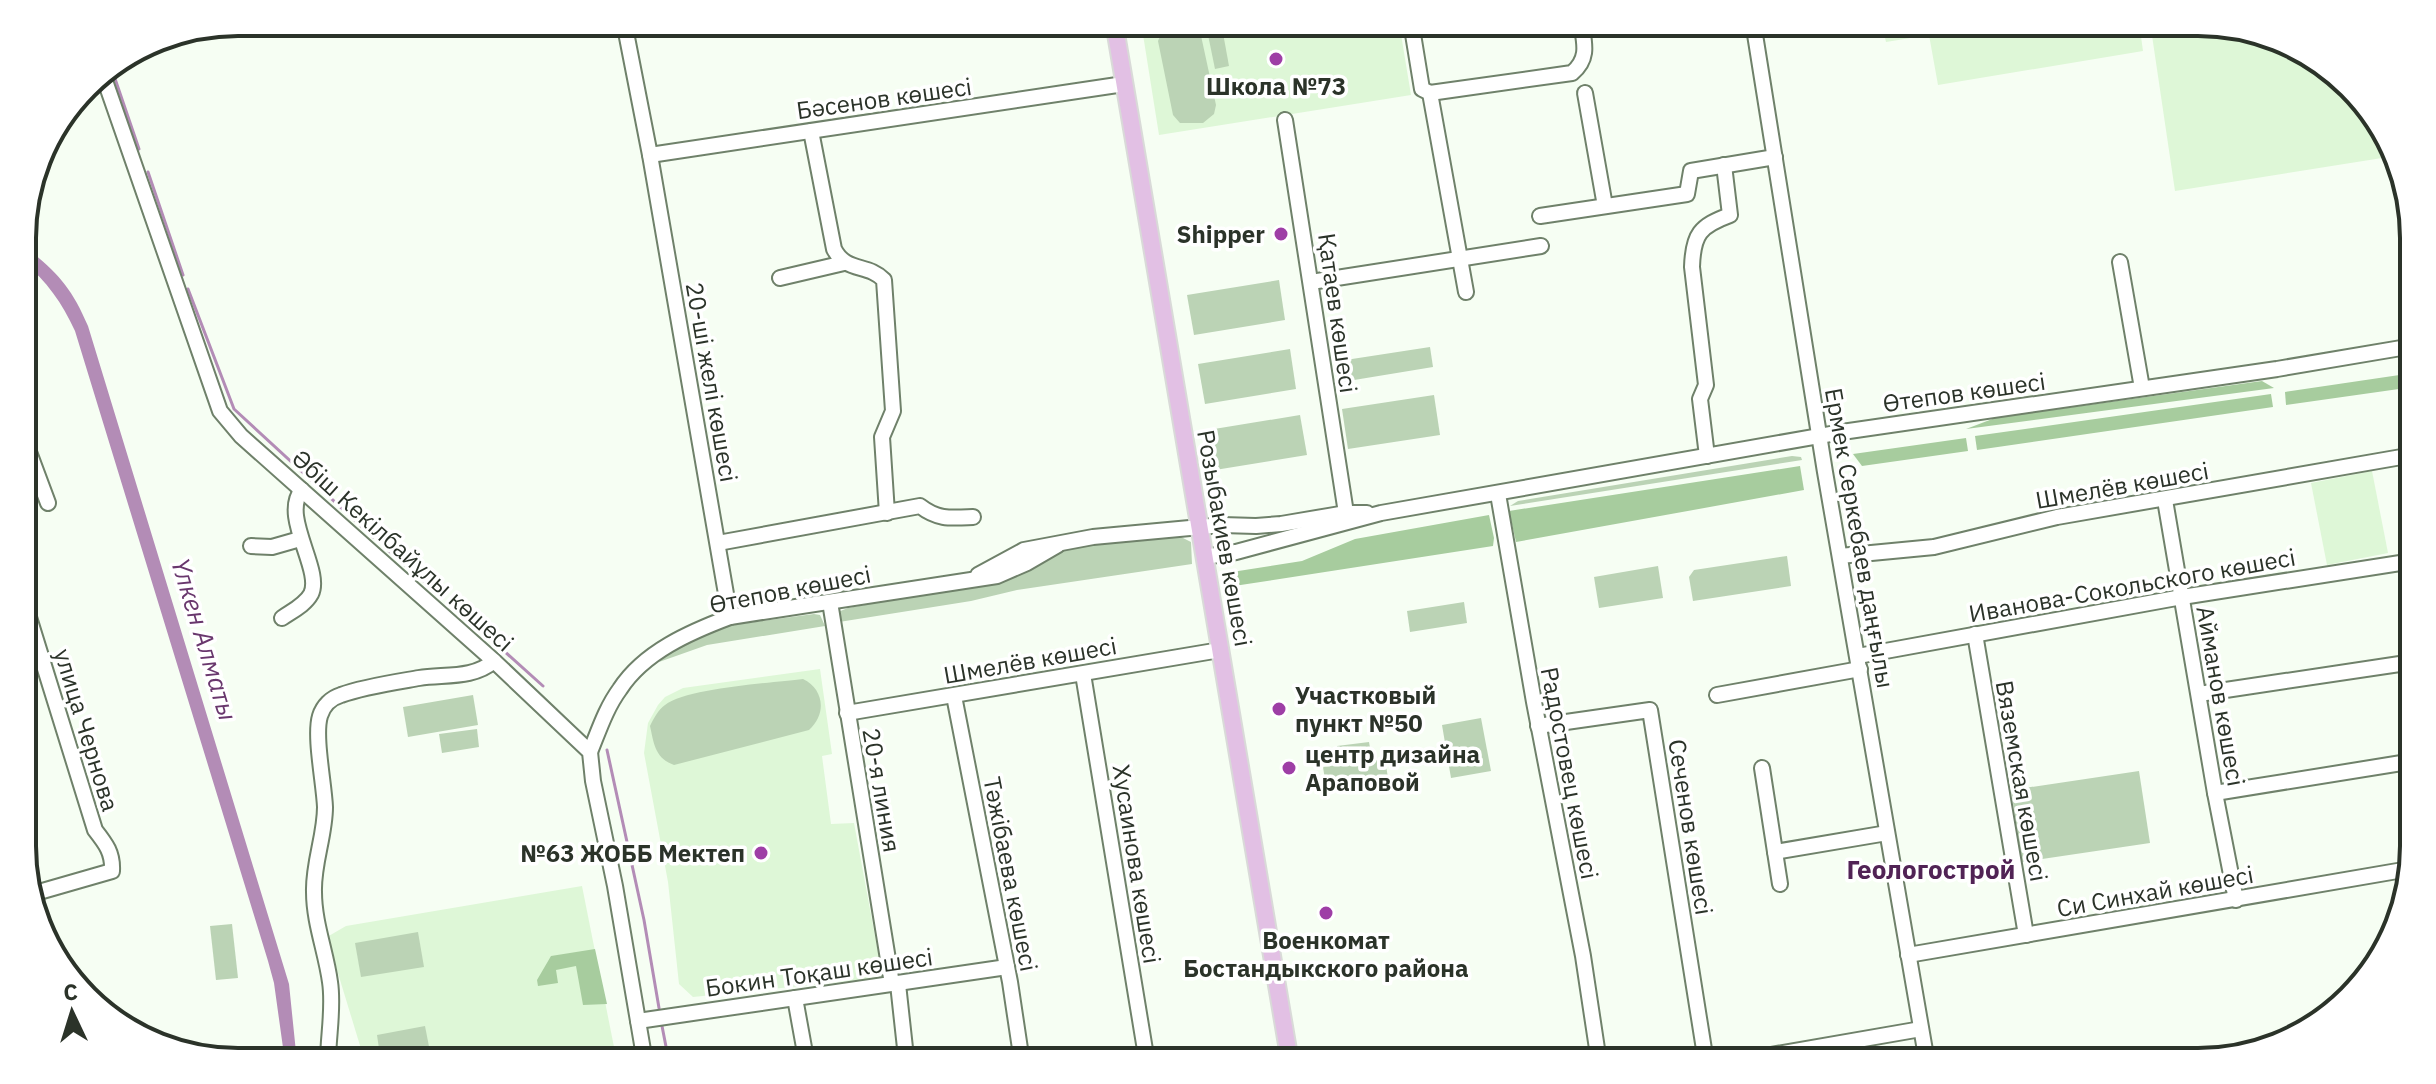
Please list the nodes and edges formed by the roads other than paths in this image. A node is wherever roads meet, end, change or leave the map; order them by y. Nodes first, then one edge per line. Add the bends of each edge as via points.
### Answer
1 (627, 36) edge
2 (1116, 36) edge
3 (1413, 36) edge
4 (1583, 36) edge
5 (1755, 36) edge
6 (1124, 84) junction
7 (107, 85) edge
8 (1430, 93) junction
9 (1585, 93) dead end
10 (1285, 120) dead end
11 (811, 131) junction
12 (650, 155) junction
13 (1775, 157) junction
14 (1724, 165) junction
15 (1605, 206) junction
16 (1540, 216) dead end
17 (1541, 246) dead end
18 (1461, 258) junction
19 (2120, 262) dead end
20 (844, 263) junction
21 (780, 278) dead end
22 (1311, 282) junction
23 (1466, 292) dead end
24 (2400, 348) edge
25 (2142, 388) junction
26 (1820, 436) junction
27 (1707, 456) junction
28 (2400, 457) edge
29 (36, 471) edge
30 (302, 490) junction
31 (1498, 494) junction
32 (2165, 500) junction
33 (48, 503) dead end
34 (887, 513) junction
35 (1346, 513) junction
36 (1381, 513) junction
37 (973, 517) dead end
38 (1199, 527) junction
39 (300, 539) junction
40 (718, 543) junction
41 (251, 546) dead end
42 (1840, 556) junction
43 (1204, 557) junction
44 (2400, 563) edge
45 (2182, 597) junction
46 (830, 602) junction
47 (730, 617) junction
48 (282, 618) dead end
49 (1975, 634) junction
50 (36, 640) edge
51 (1220, 650) junction
52 (494, 661) junction
53 (1859, 662) junction
54 (2400, 664) edge
55 (1083, 674) junction
56 (2199, 694) junction
57 (1717, 695) dead end
58 (954, 696) junction
59 (847, 713) junction
60 (1538, 726) junction
61 (590, 752) junction
62 (2400, 763) edge
63 (1762, 768) dead end
64 (2215, 793) junction
65 (1887, 833) junction
66 (1775, 852) junction
67 (2398, 871) edge
68 (1780, 884) dead end
69 (42, 891) edge
70 (2236, 900) junction
71 (2026, 935) junction
72 (1908, 955) junction
73 (1007, 967) junction
74 (895, 984) junction
75 (795, 998) junction
76 (638, 1021) junction
77 (1921, 1029) junction
78 (329, 1048) edge
79 (643, 1048) edge
80 (804, 1048) edge
81 (905, 1048) dead end
82 (1020, 1048) edge
83 (1145, 1048) edge
84 (1288, 1048) edge
85 (1597, 1048) edge
86 (1704, 1048) edge
87 (1840, 1048) edge
88 (1924, 1048) edge

1 - 12 street, 20-ші желі көшесі
2 - 6 main road, Розыбакиев көшесі
3 - 8 street via 1422,89
4 - 8 street via 1582,65 1572,73
5 - 13 street, Ермек Серкебаев даңғылы
6 - 11 street, Бәсенов көшесі
6 - 38 main road, Розыбакиев көшесі
7 - 30 street, Әбіш Кекілбайұлы көшесі via 220,411
8 - 18 street
9 - 15 street
10 - 22 street, Қатаев көшесі
11 - 12 street, Бәсенов көшесі
11 - 20 street via 834,249
12 - 40 street, 20-ші желі көшесі
13 - 14 street
13 - 26 street, Ермек Серкебаев даңғылы
14 - 15 street via 1691,171 1687,194
14 - 27 street via 1730,215 1697,234 1692,255 1706,385 1700,399
15 - 16 street
17 - 18 street
18 - 22 street
18 - 23 street
19 - 25 street
20 - 21 street
20 - 34 street via 884,280 893,411 882,437
22 - 35 street, Қатаев көшесі
24 - 25 street, Өтепов көшесі
25 - 26 street, Өтепов көшесі
26 - 27 street, Өтепов көшесі
26 - 42 street, Ермек Серкебаев даңғылы
27 - 31 street, Өтепов көшесі
28 - 32 street, Шмелёв көшесі
29 - 33 street
30 - 39 street via 295,502
30 - 52 street, Әбіш Кекілбайұлы көшесі
31 - 36 street, Өтепов көшесі
31 - 60 street, Радостовец көшесі
32 - 42 street, Шмелёв көшесі via 2057,517 1934,547
32 - 45 street, Айманов көшесі
34 - 37 street via 920,506 932,515
34 - 40 street
35 - 36 street, Өтепов көшесі
35 - 38 street, Өтепов көшесі via 1269,525
36 - 43 street, Өтепов көшесі
38 - 43 main road, Розыбакиев көшесі
38 - 46 street, Өтепов көшесі via 1024,550 962,581
39 - 41 street
39 - 48 street via 314,586 304,603
40 - 47 street, 20-ші желі көшесі
42 - 53 street, Ермек Серкебаев даңғылы
43 - 51 main road, Розыбакиев көшесі
44 - 45 street, Иванова-Сокольского көшесі
45 - 49 street, Иванова-Сокольского көшесі
45 - 56 street, Айманов көшесі
46 - 47 street, Өтепов көшесі
46 - 59 street, 20-я линия
47 - 61 street, Өтепов көшесі via 675,641 631,675 612,701
49 - 53 street, Иванова-Сокольского көшесі
49 - 71 street, Вяземская көшесі
50 - 69 street, улица Чернова via 95,830 113,860 112,871
51 - 55 street, Шмелёв көшесі
51 - 84 main road, Розыбакиев көшесі
52 - 61 street, Әбіш Кекілбайұлы көшесі
52 - 78 street via 474,673 340,695 320,715 325,816 314,893 331,984
53 - 57 street, Иванова-Сокольского көшесі
53 - 65 street, Ермек Серкебаев даңғылы
54 - 56 street
55 - 58 street, Шмелёв көшесі
55 - 83 street, Хусаинова көшесі
56 - 64 street, Айманов көшесі
58 - 59 street, Шмелёв көшесі
58 - 73 street, Тәжібаева көшесі
59 - 74 street, 20-я линия
60 - 85 street, Радостовец көшесі
60 - 86 street, Сеченов көшесі via 1650,710
61 - 76 street
62 - 64 street
63 - 66 street
64 - 70 street, Айманов көшесі
65 - 66 street
65 - 72 street, Ермек Серкебаев даңғылы
66 - 68 street
67 - 70 street, Си Синхай көшесі
70 - 71 street, Си Синхай көшесі
71 - 72 street, Си Синхай көшесі
72 - 77 street, Ермек Серкебаев даңғылы
73 - 74 street, Бокин Тоқаш көшесі
73 - 82 street, Тәжібаева көшесі
74 - 75 street, Бокин Тоқаш көшесі
74 - 81 street, 20-я линия
75 - 76 street, Бокин Тоқаш көшесі
75 - 80 street
76 - 79 street
77 - 87 street
77 - 88 street, Ермек Серкебаев даңғылы

